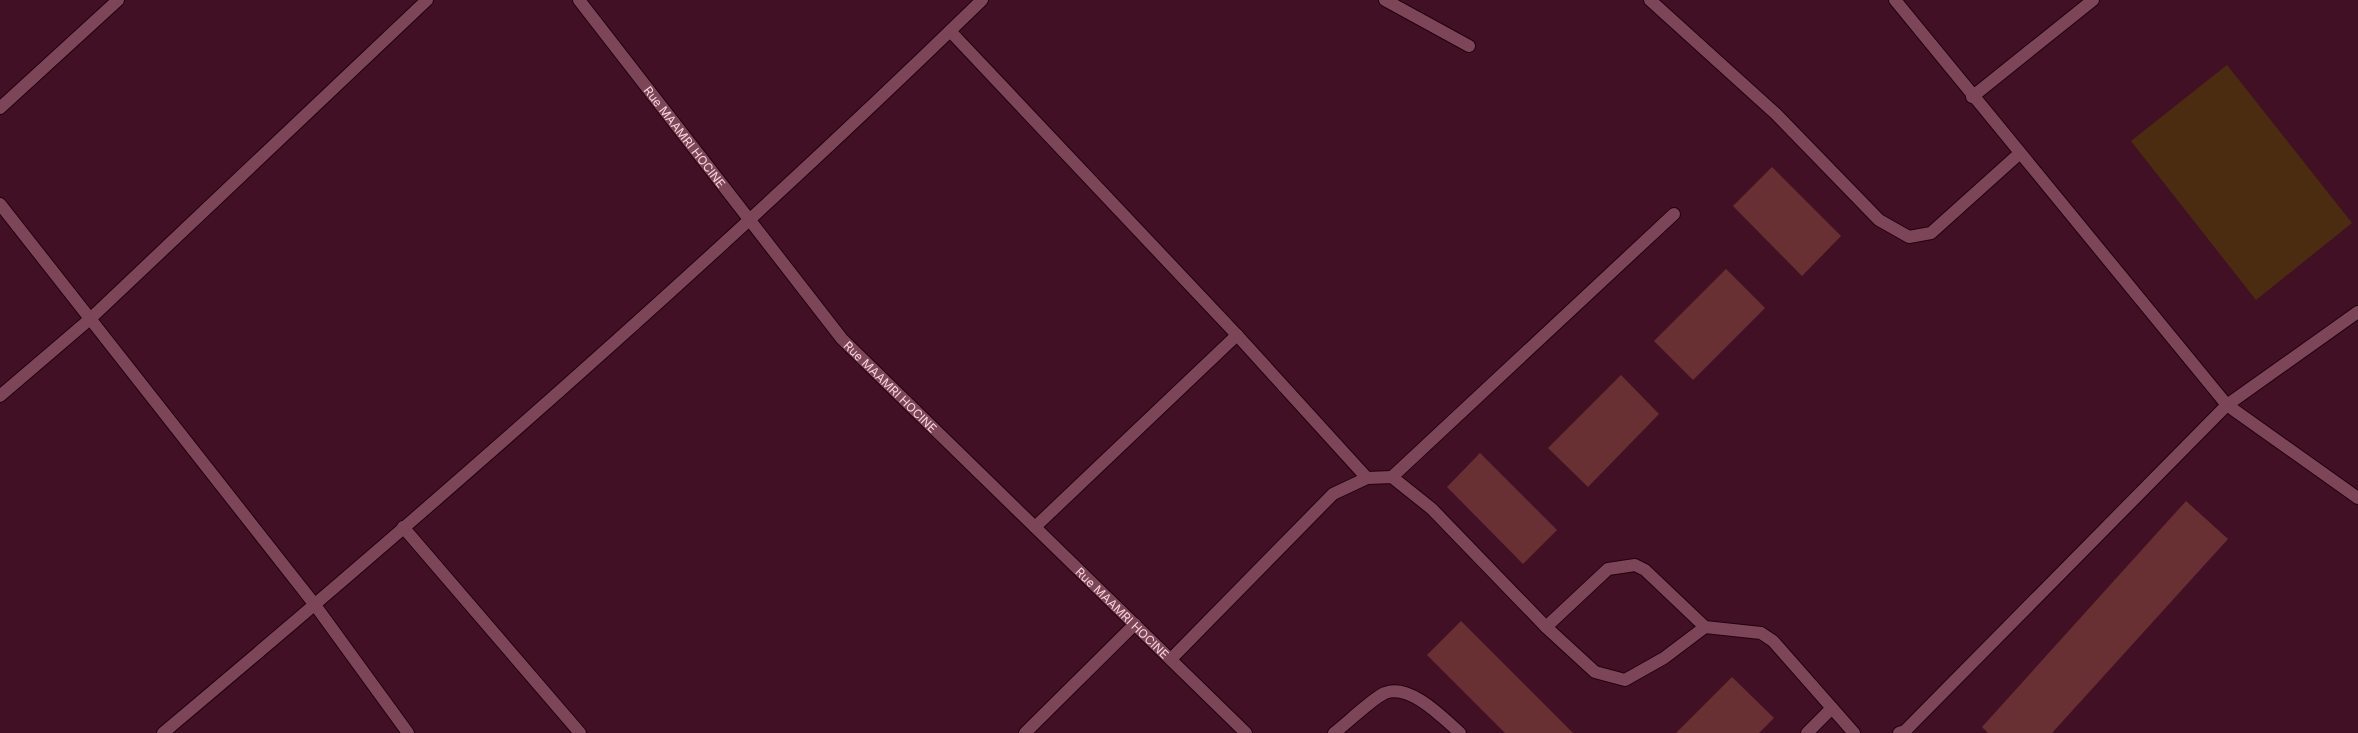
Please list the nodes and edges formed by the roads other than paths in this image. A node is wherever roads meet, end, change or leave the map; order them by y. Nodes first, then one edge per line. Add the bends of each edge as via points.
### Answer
1 (118, 0) edge
2 (427, 0) edge
3 (579, 0) edge
4 (982, 0) edge
5 (1385, 0) edge
6 (1650, 0) edge
7 (1894, 0) edge
8 (2093, 0) edge
9 (950, 30) junction
10 (1469, 46) dead end
11 (1972, 97) junction
12 (0, 108) edge
13 (2020, 152) junction
14 (0, 204) edge
15 (1674, 214) dead end
16 (750, 221) junction
17 (2355, 318) edge
18 (90, 319) junction
19 (1237, 335) junction
20 (0, 396) edge
21 (2227, 405) junction
22 (1392, 477) junction
23 (1367, 478) junction
24 (2358, 498) edge
25 (1035, 527) junction
26 (403, 528) junction
27 (315, 605) junction
28 (1135, 624) junction
29 (1705, 626) junction
30 (1546, 627) junction
31 (1170, 659) junction
32 (1832, 708) junction
33 (163, 733) edge
34 (408, 733) edge
35 (580, 733) edge
36 (1025, 733) edge
37 (1246, 733) edge
38 (1334, 733) edge
39 (1460, 733) edge
40 (1807, 733) edge
41 (1854, 733) edge
42 (1899, 733) edge

1 - 12 street
2 - 18 street
3 - 16 street, Rue MAAMRI HOCINE
4 - 9 street
5 - 10 street
6 - 13 street via 1776,114 1879,220 1909,237 1931,233
7 - 11 street
8 - 11 street
9 - 16 street
9 - 19 street
11 - 13 street
13 - 21 street
14 - 18 street
15 - 22 street
16 - 25 street, Rue MAAMRI HOCINE via 842,339
16 - 26 street
17 - 21 street
18 - 20 street
18 - 27 street
19 - 23 street
19 - 25 street
21 - 24 street
21 - 42 street via 1905,731
22 - 23 street
22 - 30 street via 1432,509
23 - 31 street via 1333,494
25 - 28 street, Rue MAAMRI HOCINE
26 - 27 street
26 - 35 street
27 - 33 street
27 - 34 street
28 - 31 street, Rue MAAMRI HOCINE
28 - 36 street
29 - 30 street via 1664,658 1625,680 1594,672
29 - 30 street via 1645,570 1635,565 1608,568
29 - 32 street via 1760,634 1773,641
31 - 37 street, Rue MAAMRI HOCINE
32 - 40 street
32 - 41 street
38 - 39 street via 1385,693 1400,692 1425,702

